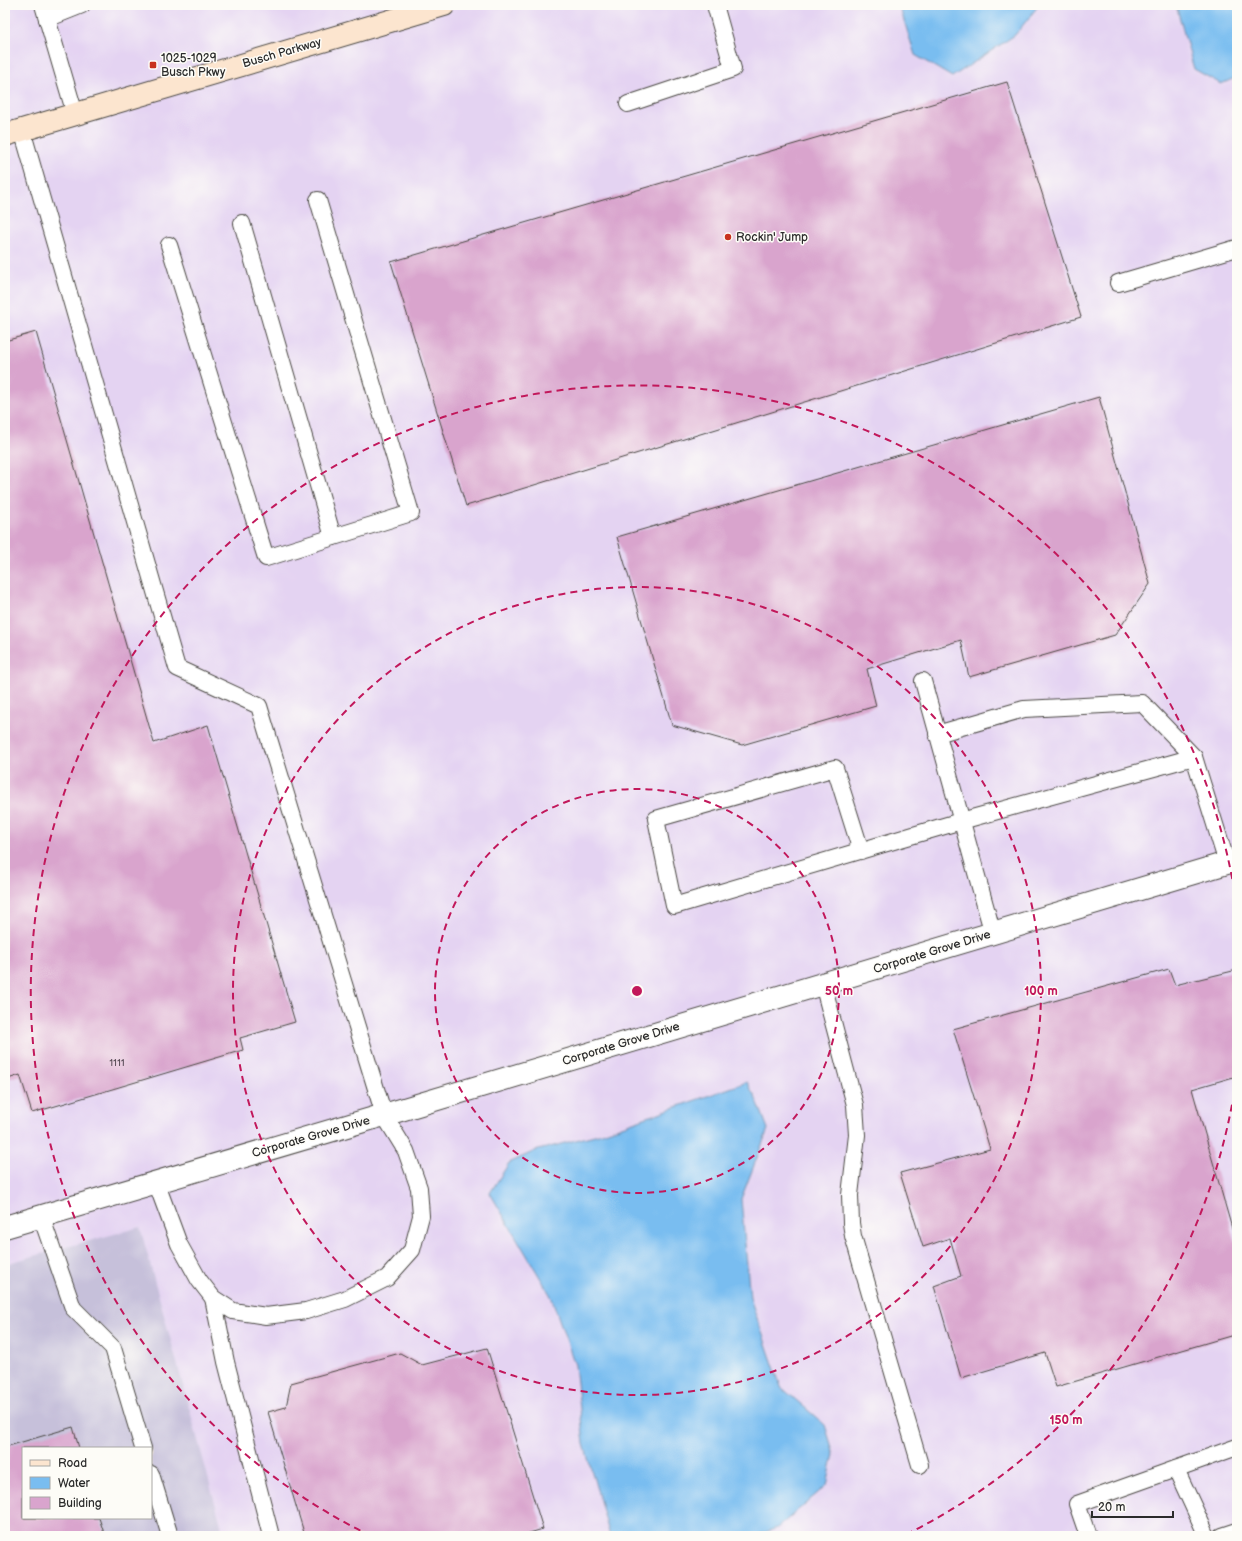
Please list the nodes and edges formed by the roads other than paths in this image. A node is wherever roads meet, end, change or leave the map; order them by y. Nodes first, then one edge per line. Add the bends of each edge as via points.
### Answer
1 (82, 5) edge
2 (444, 5) edge
3 (715, 5) edge
4 (45, 12) edge
5 (628, 104) dead end
6 (75, 114) junction
7 (13, 132) edge
8 (318, 200) dead end
9 (242, 223) dead end
10 (169, 245) dead end
11 (1237, 248) edge
12 (1118, 283) dead end
13 (333, 537) junction
14 (923, 681) dead end
15 (937, 734) junction
16 (1194, 757) junction
17 (962, 821) junction
18 (861, 851) junction
19 (1232, 862) edge
20 (992, 934) junction
21 (823, 984) junction
22 (384, 1115) junction
23 (156, 1182) junction
24 (41, 1216) junction
25 (5, 1227) edge
26 (213, 1298) junction
27 (143, 1447) edge
28 (1237, 1447) edge
29 (920, 1465) dead end
30 (1176, 1468) junction
31 (152, 1477) edge
32 (1237, 1530) edge
33 (170, 1536) edge
34 (271, 1536) edge
35 (1088, 1536) edge
36 (1207, 1536) edge
37 (1222, 1536) edge

1 - 4 lane
2 - 6 street, Busch Parkway
3 - 5 lane via 733,69
4 - 6 lane
6 - 7 street, Busch Parkway
7 - 22 lane via 177,668 259,706
8 - 13 lane via 411,513
9 - 13 lane
10 - 13 lane via 266,558
11 - 12 lane
14 - 15 lane
15 - 16 lane via 1024,709 1142,703
15 - 17 lane
16 - 17 lane
16 - 19 lane
17 - 18 lane
17 - 20 lane
18 - 18 lane via 674,906 656,818 835,768
19 - 20 street, Corporate Grove Drive
20 - 21 street, Corporate Grove Drive
21 - 22 street, Corporate Grove Drive
21 - 29 lane via 855,1105 856,1135 850,1195 853,1236
22 - 23 street, Corporate Grove Drive
22 - 26 lane via 406,1151 419,1188 421,1216 412,1250 387,1278 345,1299 313,1309 266,1316 233,1311
23 - 24 street, Corporate Grove Drive
23 - 26 lane via 179,1244 199,1280
24 - 25 street, Corporate Grove Drive
24 - 27 lane via 73,1308 113,1348
26 - 34 lane via 226,1362
28 - 30 lane
30 - 35 lane via 1076,1504
30 - 36 lane
31 - 33 lane
32 - 37 lane

